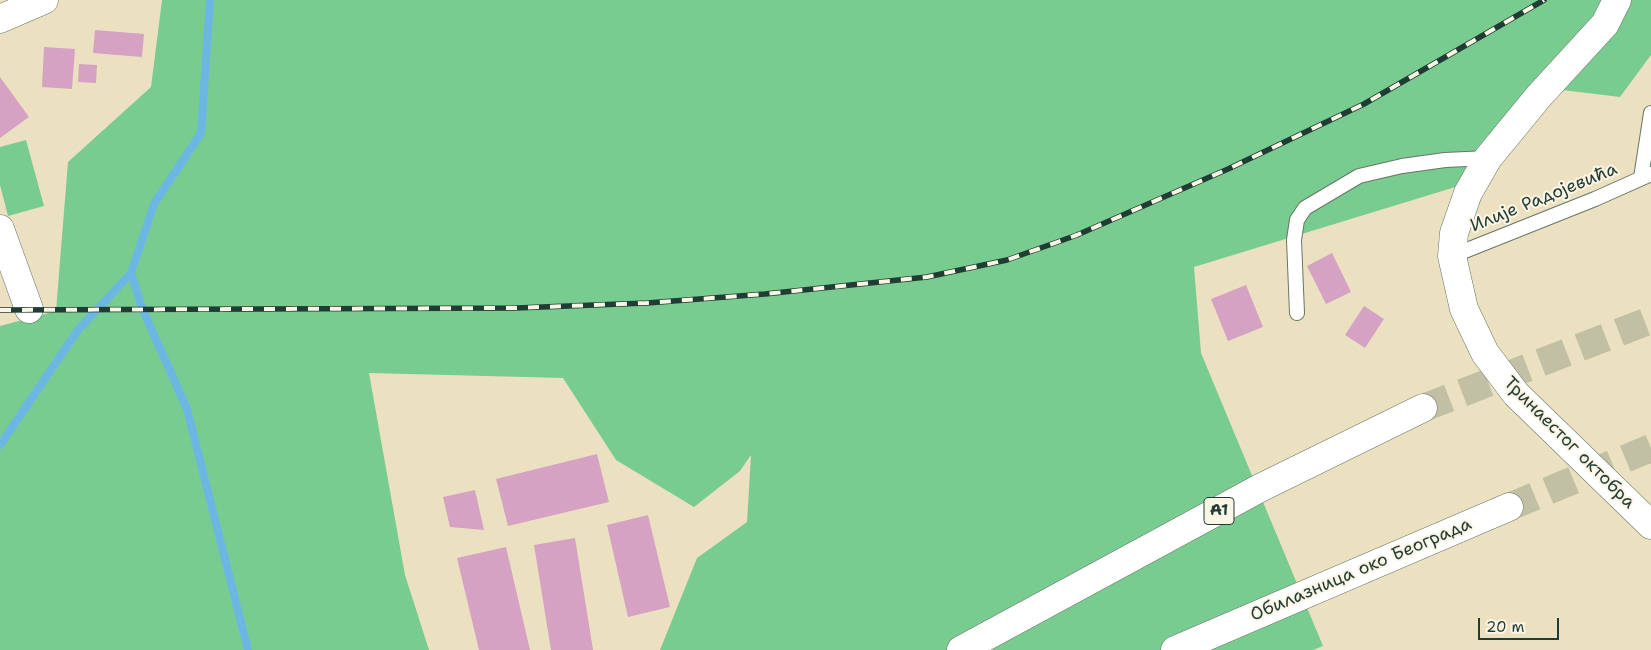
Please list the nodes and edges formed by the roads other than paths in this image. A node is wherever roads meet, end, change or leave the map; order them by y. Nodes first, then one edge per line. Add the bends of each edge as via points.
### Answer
1 (44, 0) edge
2 (1617, 0) edge
3 (0, 19) edge
4 (1651, 113) edge
5 (1488, 158) junction
6 (1646, 176) edge
7 (0, 229) edge
8 (1452, 256) junction
9 (29, 309) dead end
10 (1297, 313) dead end
11 (1423, 408) tunnel mouth
12 (1509, 507) tunnel mouth
13 (1651, 525) edge
14 (962, 650) edge
15 (1175, 650) edge

1 - 3 main road
2 - 5 main road, Тринаестог октобра via 1605,24
4 - 6 lane
5 - 8 main road, Тринаестог октобра via 1468,194 1454,234
5 - 10 lane via 1445,160 1359,176 1305,208 1297,220 1294,240
6 - 8 lane, Илије Радојевића
7 - 9 main road
8 - 13 main road, Тринаестог октобра via 1464,309 1485,353 1510,387
11 - 14 main road, A1 via 1260,488
12 - 15 main road, Обилазница око Београда

